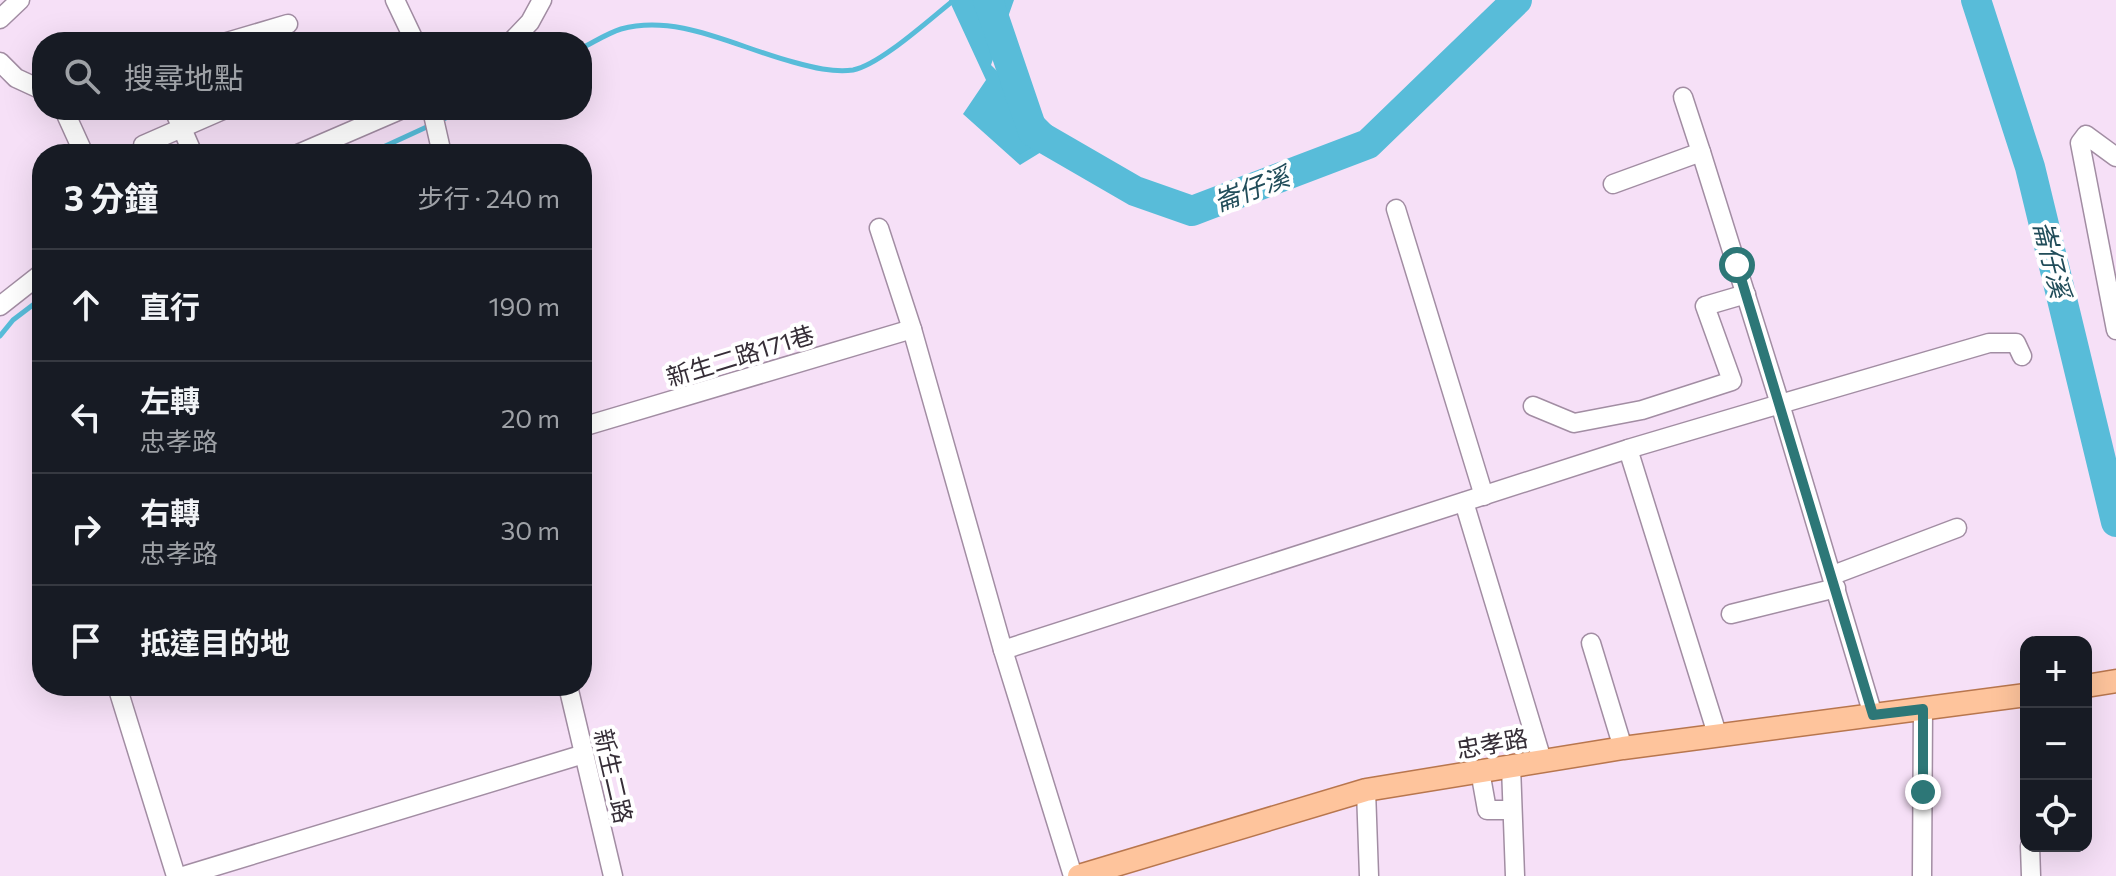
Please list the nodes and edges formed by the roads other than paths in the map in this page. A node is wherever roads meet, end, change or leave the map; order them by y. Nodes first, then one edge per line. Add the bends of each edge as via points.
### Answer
1 (20, 0) edge
2 (395, 0) edge
3 (542, 0) edge
4 (0, 19) edge
5 (288, 24) dead end
6 (261, 32) edge
7 (410, 32) edge
8 (520, 32) edge
9 (0, 62) edge
10 (32, 85) edge
11 (1683, 97) dead end
12 (69, 120) edge
13 (178, 120) edge
14 (201, 120) edge
15 (377, 120) edge
16 (434, 120) edge
17 (181, 129) junction
18 (79, 144) edge
19 (145, 144) edge
20 (188, 144) edge
21 (321, 144) edge
22 (440, 144) edge
23 (1701, 152) junction
24 (2116, 157) edge
25 (1613, 184) dead end
26 (1396, 209) dead end
27 (879, 228) dead end
28 (2110, 269) edge
29 (32, 281) edge
30 (1746, 294) junction
31 (0, 306) edge
32 (912, 329) junction
33 (2116, 330) edge
34 (2022, 356) dead end
35 (1780, 404) junction
36 (1533, 406) dead end
37 (592, 424) edge
38 (1628, 449) junction
39 (1484, 496) junction
40 (1464, 502) junction
41 (1957, 528) dead end
42 (1835, 582) junction
43 (1731, 614) dead end
44 (1591, 643) dead end
45 (1003, 650) junction
46 (2116, 681) edge
47 (2092, 685) edge
48 (120, 696) edge
49 (570, 696) edge
50 (2020, 696) edge
51 (1923, 709) junction
52 (1873, 715) junction
53 (1718, 737) junction
54 (1623, 748) junction
55 (584, 754) junction
56 (1542, 760) junction
57 (1511, 766) junction
58 (1480, 771) junction
59 (1366, 790) junction
60 (1505, 810) dead end
61 (2030, 852) edge
62 (176, 876) edge
63 (183, 876) edge
64 (613, 876) edge
65 (1073, 876) edge
66 (1079, 876) edge
67 (1369, 876) edge
68 (1515, 876) edge
69 (1922, 876) edge
70 (2031, 876) edge

1 - 4 street
2 - 7 street
3 - 8 street
5 - 6 street
9 - 10 street
11 - 23 street
12 - 18 street
13 - 17 street
14 - 17 street
15 - 21 street
16 - 22 street
17 - 19 street
17 - 20 street
23 - 25 street
23 - 30 street
24 - 28 street via 2086,135 2080,143
26 - 39 street
27 - 32 street
28 - 33 street
29 - 31 street
30 - 35 street
30 - 36 street via 1705,306 1732,381 1642,410 1574,423
32 - 37 street, 新生二路171巷
32 - 45 street
34 - 35 street via 2016,343 1989,343
35 - 38 street
35 - 42 street
38 - 39 street
38 - 53 street
39 - 40 street
40 - 45 street
40 - 56 street
41 - 42 street
42 - 43 street
42 - 52 street
44 - 54 street
45 - 65 street
46 - 47 main road
48 - 62 street
49 - 55 street, 新生二路
50 - 51 main road, 忠孝路
51 - 52 main road, 忠孝路
51 - 69 street
52 - 53 main road, 忠孝路
53 - 54 main road, 忠孝路
54 - 56 main road, 忠孝路
55 - 63 street
55 - 64 street, 新生二路
56 - 57 main road, 忠孝路
57 - 58 main road, 忠孝路
57 - 68 street
58 - 59 main road, 忠孝路
58 - 60 street via 1487,810
59 - 66 main road, 忠孝路
59 - 67 street
61 - 70 street

